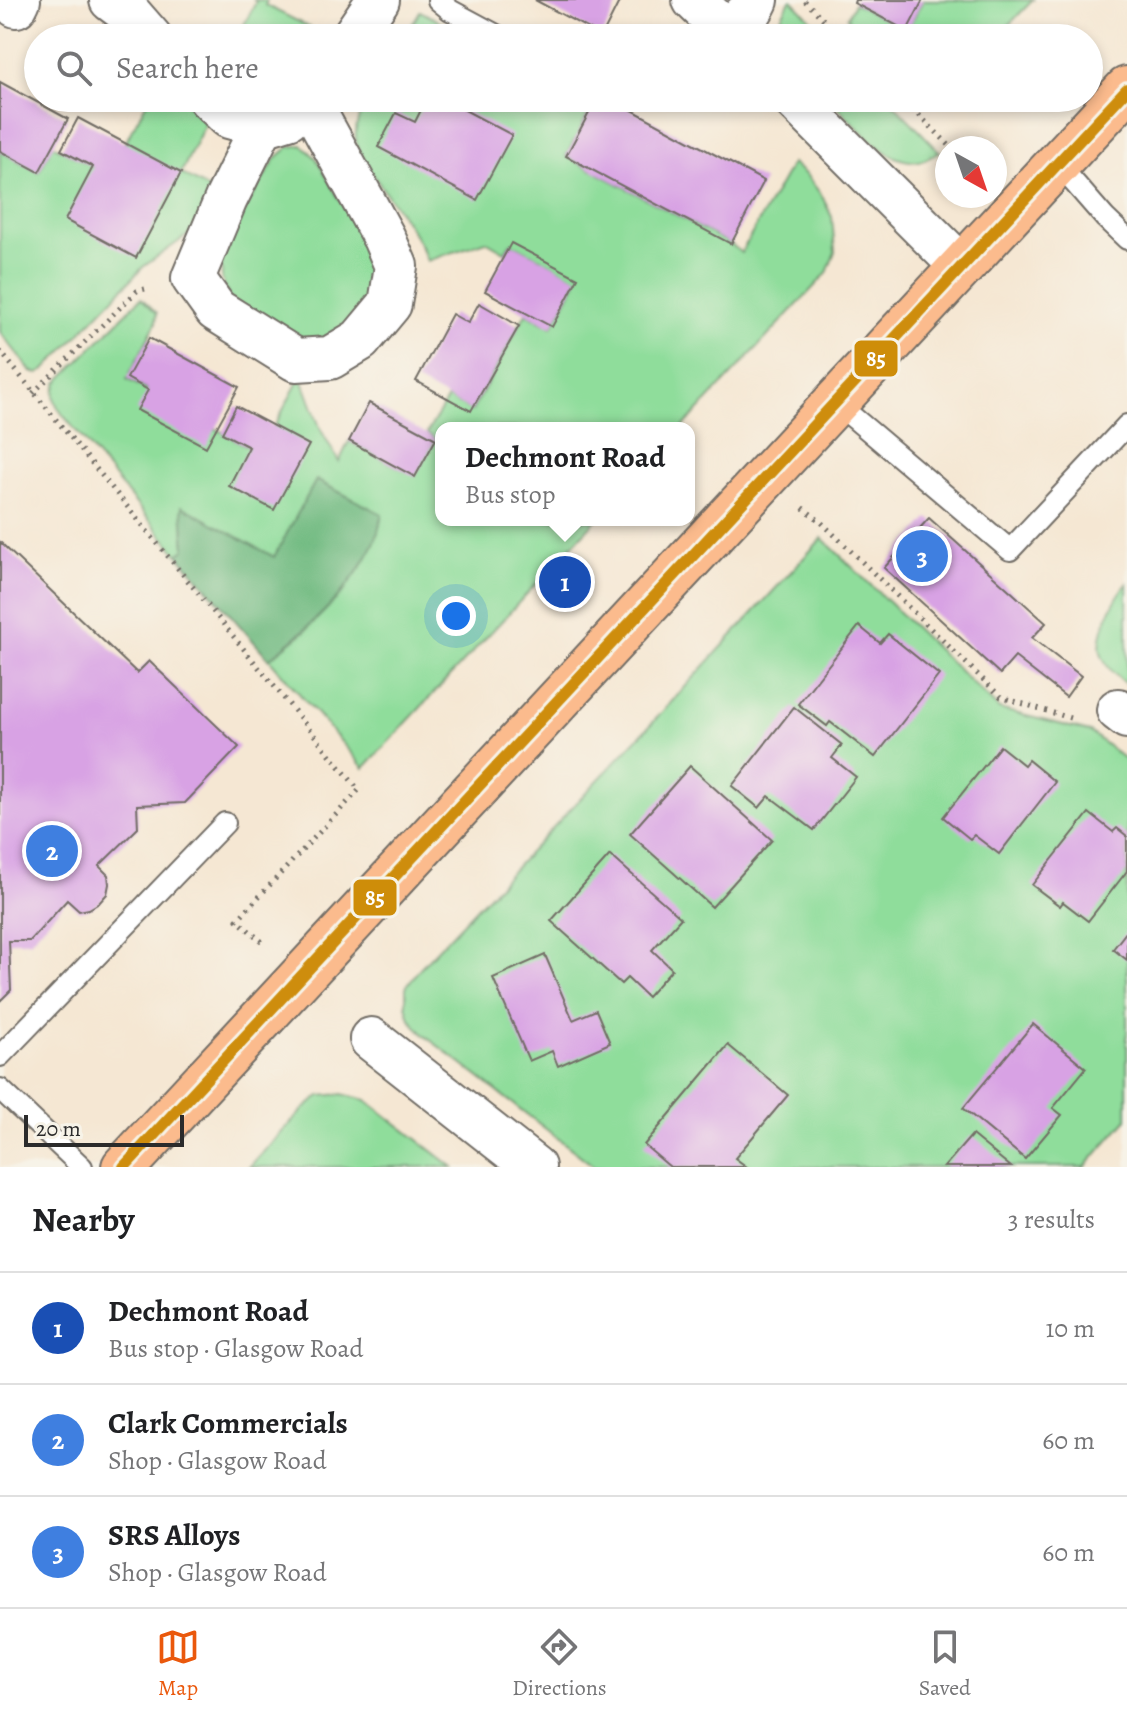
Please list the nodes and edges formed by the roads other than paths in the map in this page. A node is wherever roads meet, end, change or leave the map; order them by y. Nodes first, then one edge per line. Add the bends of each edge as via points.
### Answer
1 (111, 0) edge
2 (378, 0) edge
3 (438, 0) edge
4 (694, 0) edge
5 (757, 0) edge
6 (139, 24) edge
7 (362, 24) edge
8 (476, 24) edge
9 (719, 24) edge
10 (739, 24) edge
11 (1127, 89) edge
12 (224, 112) edge
13 (297, 112) edge
14 (321, 112) edge
15 (807, 112) edge
16 (262, 126) junction
17 (1058, 164) junction
18 (1127, 239) edge
19 (962, 267) junction
20 (835, 402) junction
21 (1127, 425) edge
22 (225, 823) dead end
23 (371, 1039) dead end
24 (0, 1056) edge
25 (0, 1089) edge
26 (82, 1167) edge
27 (124, 1167) edge
28 (534, 1167) edge

1 - 6 street
2 - 7 street
3 - 8 lane
4 - 9 street
5 - 10 street
11 - 17 main road
12 - 16 street
13 - 16 street
14 - 16 street via 396,266 390,304 360,340 330,358 296,360 216,310 193,278
15 - 19 street
17 - 18 lane
17 - 19 main road
19 - 20 main road
20 - 21 lane via 1010,550
20 - 27 main road
22 - 24 lane
23 - 28 street
25 - 26 lane

